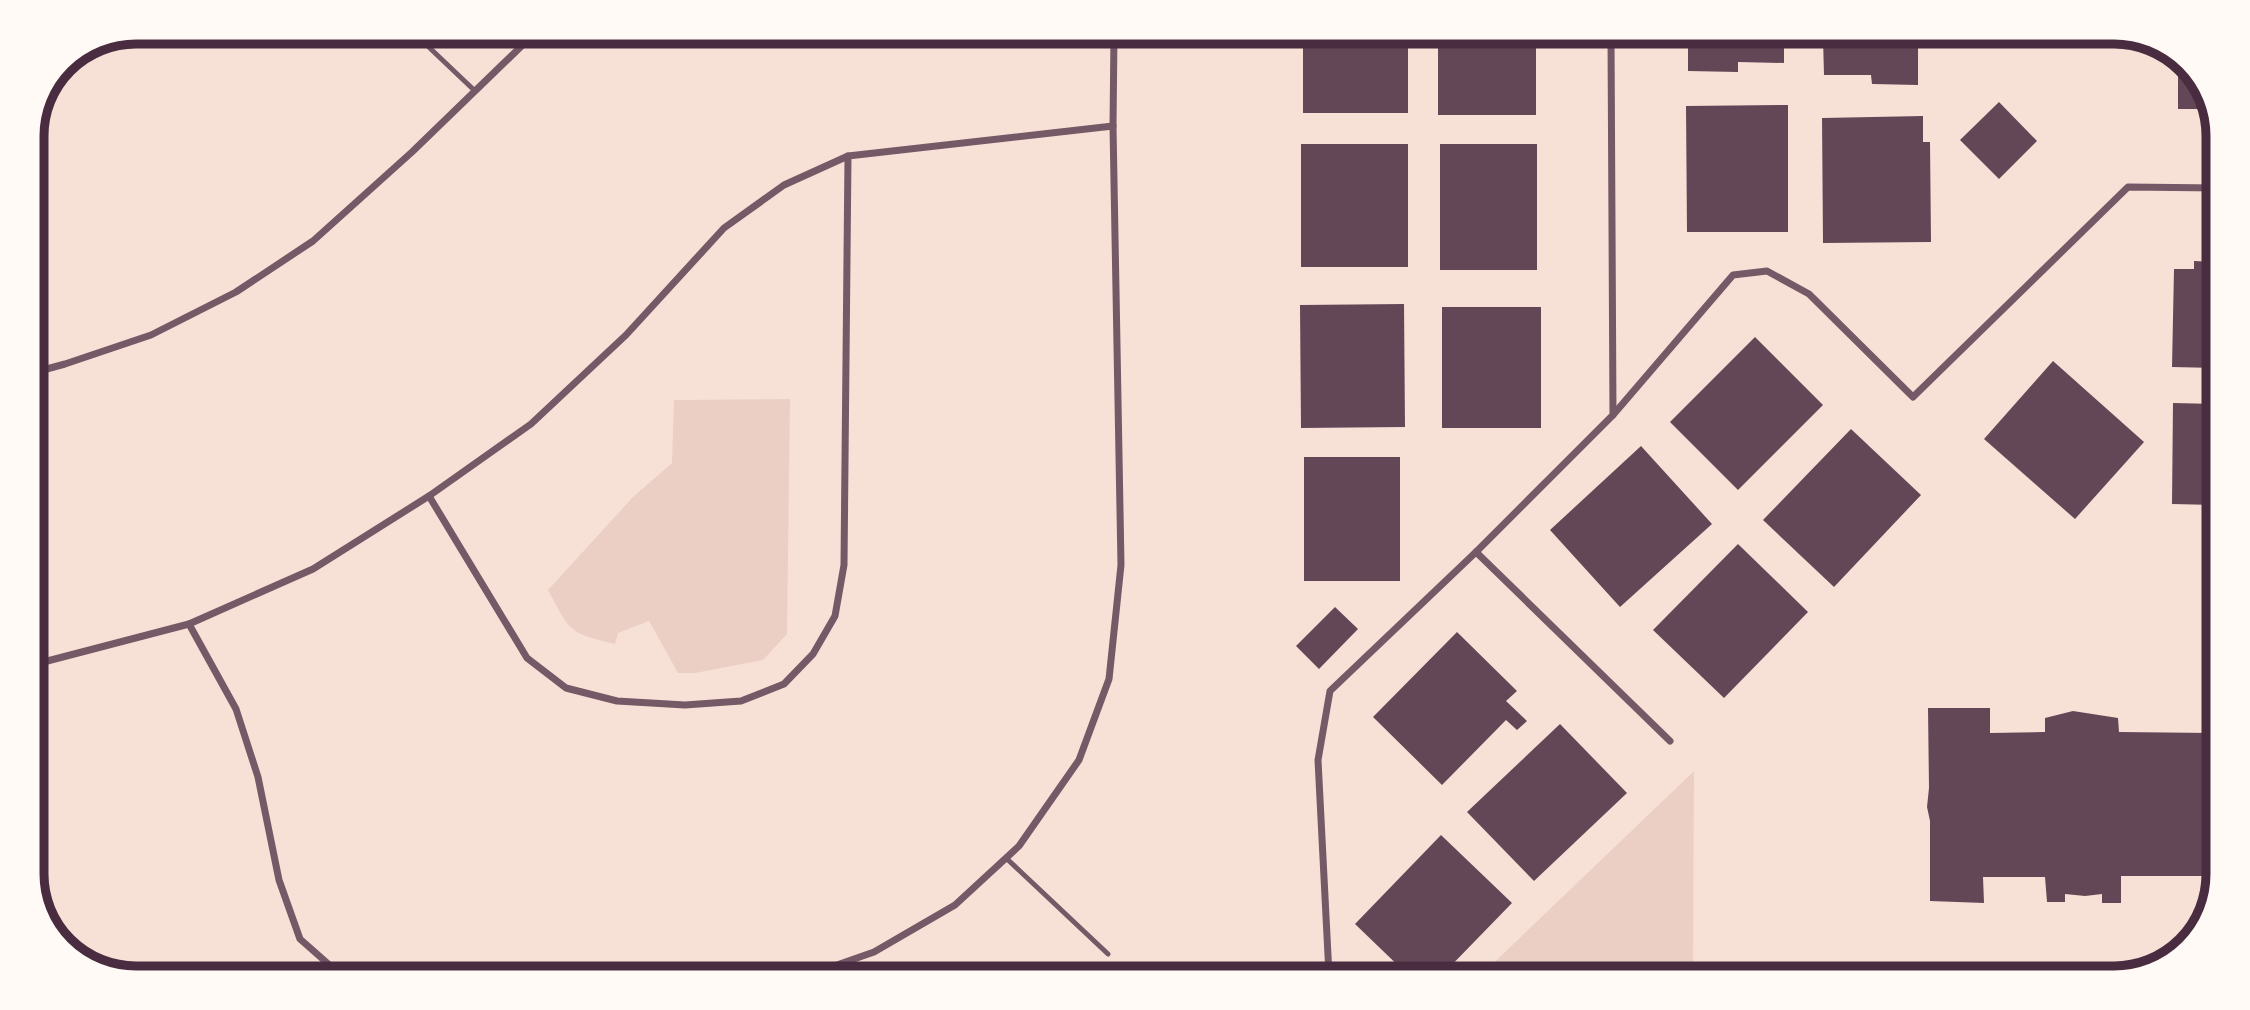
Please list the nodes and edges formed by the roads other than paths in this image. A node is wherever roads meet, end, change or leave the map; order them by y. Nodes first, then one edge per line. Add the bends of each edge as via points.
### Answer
1 (426, 44) edge
2 (524, 44) edge
3 (1114, 44) edge
4 (1611, 44) edge
5 (475, 91) junction
6 (1113, 126) junction
7 (848, 156) junction
8 (2206, 188) edge
9 (44, 370) edge
10 (1613, 415) junction
11 (429, 496) junction
12 (1476, 552) junction
13 (189, 624) junction
14 (44, 662) edge
15 (1670, 741) dead end
16 (1006, 858) junction
17 (1108, 954) dead end
18 (331, 966) edge
19 (834, 966) edge
20 (1329, 966) edge

1 - 5 lane
2 - 5 street
3 - 6 street
4 - 10 street
5 - 9 street via 313,241 236,292 150,335
6 - 7 street
6 - 16 street via 1121,565 1109,679 1079,760
7 - 11 street via 783,185 724,228 625,335 531,424
7 - 11 street via 844,565 835,616 813,654 783,684 741,701 685,705 617,701 566,688 527,658
8 - 10 street via 2128,187 1913,397 1809,294 1768,271 1733,275
10 - 12 street
11 - 13 street via 313,569
12 - 15 street
12 - 20 street via 1330,691 1318,760
13 - 14 street
13 - 18 street via 236,709 258,777 279,880 300,939
16 - 17 lane
16 - 19 street via 955,905 874,952

